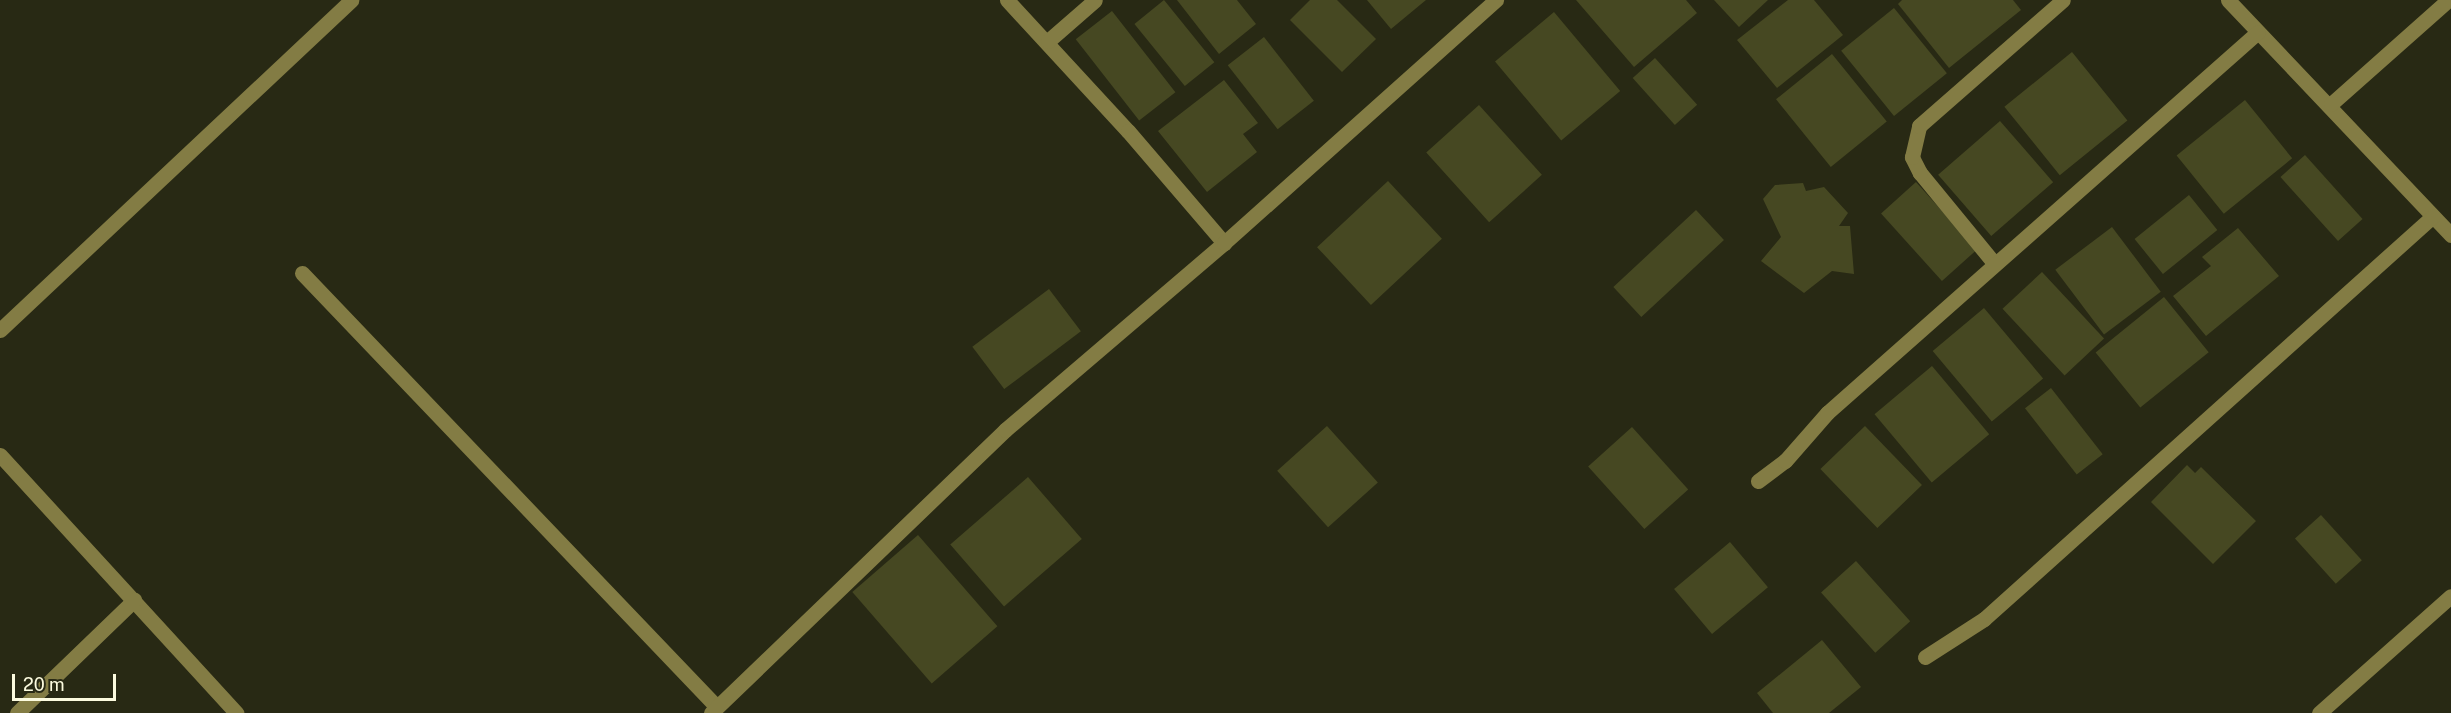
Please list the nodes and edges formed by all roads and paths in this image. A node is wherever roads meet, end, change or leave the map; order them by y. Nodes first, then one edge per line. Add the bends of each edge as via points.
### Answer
1 (351, 0) edge
2 (1007, 0) edge
3 (1095, 0) edge
4 (1497, 0) edge
5 (2063, 0) edge
6 (2228, 0) edge
7 (2448, 0) edge
8 (2258, 32) junction
9 (1048, 42) junction
10 (2331, 104) junction
11 (2433, 216) junction
12 (2451, 235) edge
13 (1224, 243) junction
14 (1994, 263) junction
15 (302, 273) dead end
16 (0, 330) edge
17 (0, 455) edge
18 (1758, 481) dead end
19 (2451, 596) edge
20 (134, 600) junction
21 (1925, 657) dead end
22 (714, 709) edge
23 (17, 713) edge
24 (236, 713) edge
25 (2319, 713) edge

1 - 16 street
2 - 9 street
3 - 9 street
4 - 13 street
5 - 14 street via 1919,126 1912,158 1920,173
6 - 8 street
7 - 10 street
8 - 10 street
8 - 14 street
9 - 13 street
10 - 11 street
11 - 12 street
11 - 21 street via 1984,619
13 - 22 street via 1005,430
14 - 18 street via 1827,413 1785,461
15 - 22 street
17 - 20 street
19 - 25 street
20 - 23 street
20 - 24 street

